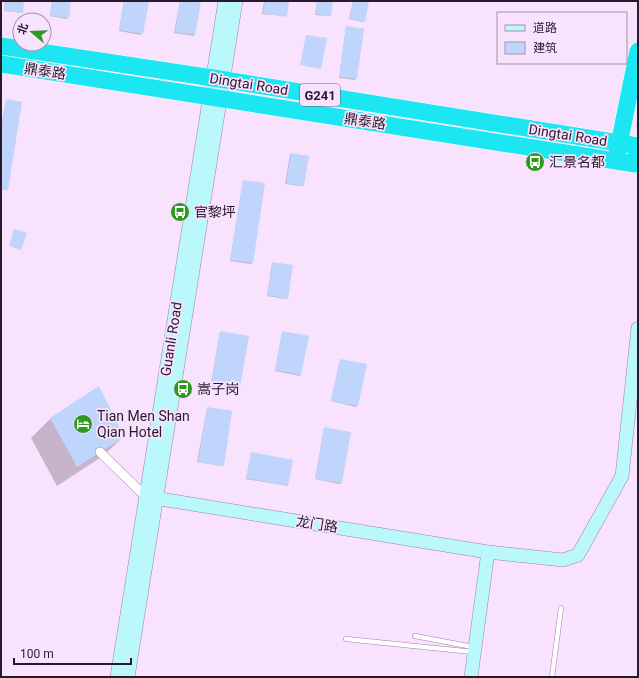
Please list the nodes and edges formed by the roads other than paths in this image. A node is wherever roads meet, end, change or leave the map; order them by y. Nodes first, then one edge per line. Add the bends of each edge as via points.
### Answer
1 (225, 1) edge
2 (236, 1) edge
3 (1, 46) edge
4 (638, 51) edge
5 (1, 64) edge
6 (218, 79) junction
7 (215, 98) junction
8 (618, 143) junction
9 (638, 147) edge
10 (615, 161) junction
11 (636, 165) edge
12 (638, 328) edge
13 (100, 452) dead end
14 (151, 498) junction
15 (488, 552) junction
16 (561, 608) dead end
17 (415, 636) dead end
18 (346, 640) dead end
19 (475, 649) junction
20 (117, 677) edge
21 (128, 677) edge
22 (471, 677) edge
23 (552, 677) edge

1 - 6 main road, Guanli Road
2 - 6 main road, Guanli Road
3 - 6 highway, Dingtai Road / G241
4 - 8 highway
5 - 7 highway, 鼎泰路 / G241
6 - 7 main road, Guanli Road
6 - 8 highway, Dingtai Road / G241
7 - 10 highway, 鼎泰路 / G241
7 - 14 main road, Guanli Road
8 - 9 highway, Dingtai Road / G241
8 - 10 highway
9 - 11 highway, G241
10 - 11 highway, 鼎泰路 / G241
12 - 15 main road, 龙门路 via 622,476 578,555 563,560
13 - 14 street
14 - 15 main road, 龙门路
14 - 20 main road, Guanli Road
14 - 21 main road, Guanli Road
15 - 19 main road
16 - 23 lane
17 - 19 lane
18 - 19 lane
19 - 22 main road

